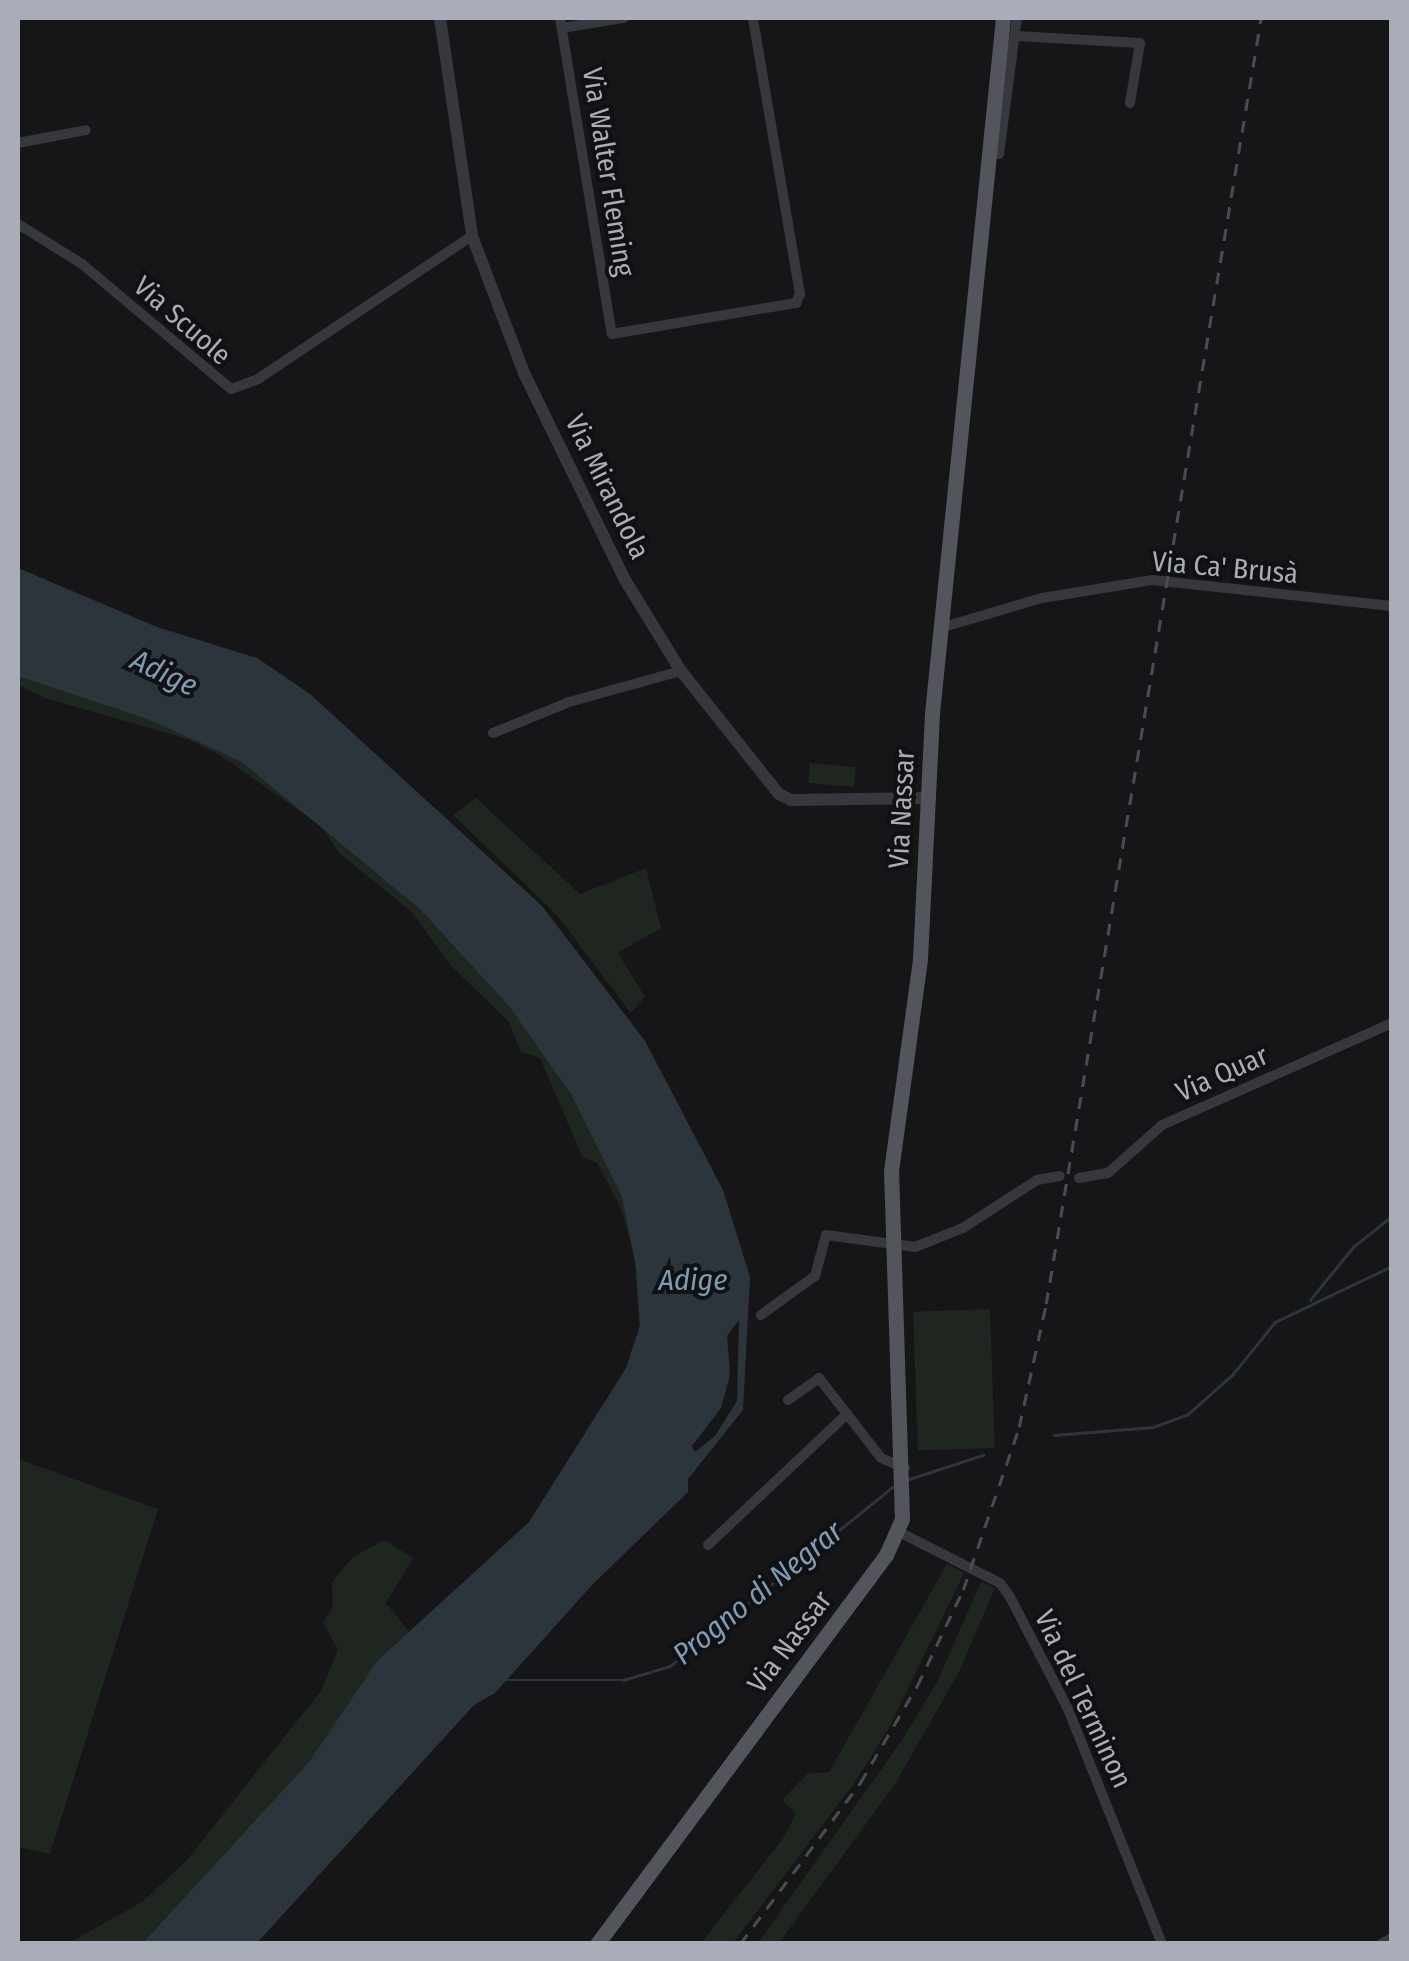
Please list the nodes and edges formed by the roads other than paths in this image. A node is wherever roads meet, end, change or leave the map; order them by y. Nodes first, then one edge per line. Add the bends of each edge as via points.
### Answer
1 (440, 18) edge
2 (624, 18) edge
3 (753, 18) edge
4 (1002, 18) edge
5 (1017, 18) edge
6 (561, 23) edge
7 (1015, 36) junction
8 (1130, 104) dead end
9 (86, 130) dead end
10 (18, 144) edge
11 (987, 152) junction
12 (18, 224) edge
13 (472, 236) junction
14 (1392, 606) edge
15 (940, 628) junction
16 (681, 671) junction
17 (492, 732) dead end
18 (927, 798) junction
19 (1392, 1022) edge
20 (1060, 1176) dead end
21 (1080, 1178) dead end
22 (898, 1240) junction
23 (761, 1315) dead end
24 (788, 1400) dead end
25 (847, 1414) junction
26 (906, 1472) junction
27 (898, 1532) junction
28 (708, 1545) dead end
29 (1392, 1939) edge
30 (597, 1944) edge
31 (1162, 1944) edge
32 (1383, 1944) edge

1 - 13 street, Via Mirandola
2 - 6 street
3 - 6 street, Via Walter Fleming via 800,294 796,304 612,334
4 - 11 main road, Via Nassar
5 - 7 street, Via Nassar
7 - 8 street via 1140,43
7 - 11 street, Via Nassar via 999,154
9 - 10 street
11 - 15 main road, Via Nassar
12 - 13 street, Via Scuole via 82,264 232,389 258,379
13 - 16 street, Via Mirandola via 524,374 624,580
14 - 15 street, Via Ca' Brusà via 1152,580 1042,598
15 - 18 main road, Via Nassar
16 - 17 street
16 - 18 street, Via Mirandola via 778,794 791,800
18 - 22 main road, Via Nassar via 920,959 891,1171
19 - 21 street, Via Quar via 1162,1125 1108,1173
20 - 22 street via 1037,1180 963,1228 914,1247
22 - 23 street via 826,1234 815,1276
22 - 26 main road, Via Nassar
24 - 25 street via 819,1378
25 - 26 street via 880,1458
25 - 28 street
26 - 27 main road, Via Nassar
27 - 30 main road, Via Nassar
27 - 31 street, Via del Terminon via 1000,1583 1010,1597 1076,1727
29 - 32 street

